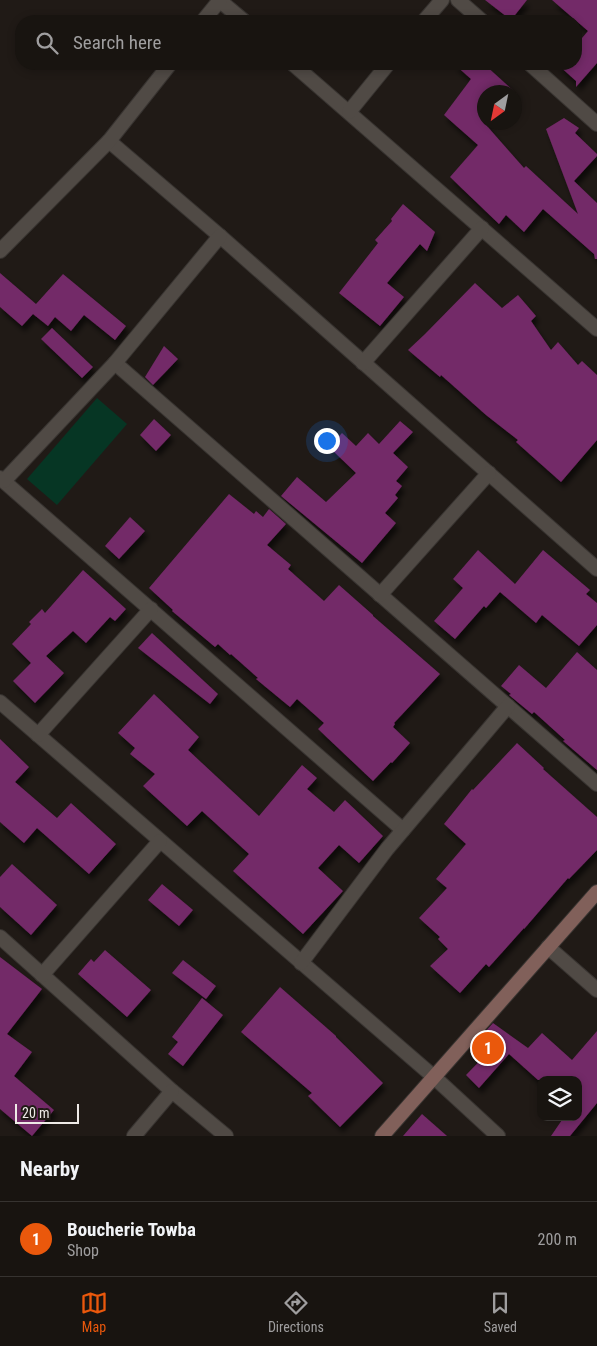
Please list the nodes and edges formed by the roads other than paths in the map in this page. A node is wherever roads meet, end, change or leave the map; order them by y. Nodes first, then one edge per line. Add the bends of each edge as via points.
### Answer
1 (220, 0) edge
2 (442, 0) edge
3 (458, 0) edge
4 (208, 15) edge
5 (237, 15) edge
6 (429, 15) edge
7 (475, 15) edge
8 (165, 70) edge
9 (300, 70) edge
10 (383, 70) edge
11 (537, 70) edge
12 (349, 112) junction
13 (597, 124) edge
14 (109, 141) junction
15 (482, 228) junction
16 (220, 236) junction
17 (0, 251) edge
18 (597, 329) edge
19 (363, 362) junction
20 (115, 364) junction
21 (489, 474) junction
22 (2, 480) edge
23 (597, 569) edge
24 (380, 595) junction
25 (151, 610) junction
26 (0, 702) edge
27 (508, 706) junction
28 (38, 735) junction
29 (597, 784) edge
30 (403, 830) junction
31 (160, 841) junction
32 (597, 892) edge
33 (0, 937) edge
34 (548, 947) junction
35 (301, 963) junction
36 (42, 975) junction
37 (597, 990) edge
38 (434, 1077) junction
39 (172, 1091) junction
40 (134, 1136) edge
41 (226, 1136) edge
42 (382, 1136) edge
43 (498, 1136) edge

1 - 4 street
1 - 5 street
2 - 6 street
3 - 7 street
8 - 14 street
9 - 12 street
10 - 12 street
11 - 13 street
12 - 15 street
14 - 16 street
14 - 17 street
15 - 18 street
15 - 19 street
16 - 19 street
16 - 20 street
19 - 21 street
20 - 22 street
20 - 24 street
21 - 23 street
21 - 24 street
22 - 25 street
24 - 27 street
25 - 28 street
25 - 30 street
26 - 28 street
27 - 29 street
27 - 30 street
28 - 31 street
30 - 35 street
31 - 35 street
31 - 36 street
32 - 34 main road
33 - 36 street
34 - 37 street
34 - 38 main road
35 - 38 street
36 - 39 street
38 - 42 main road
38 - 43 street
39 - 40 street
39 - 41 street

